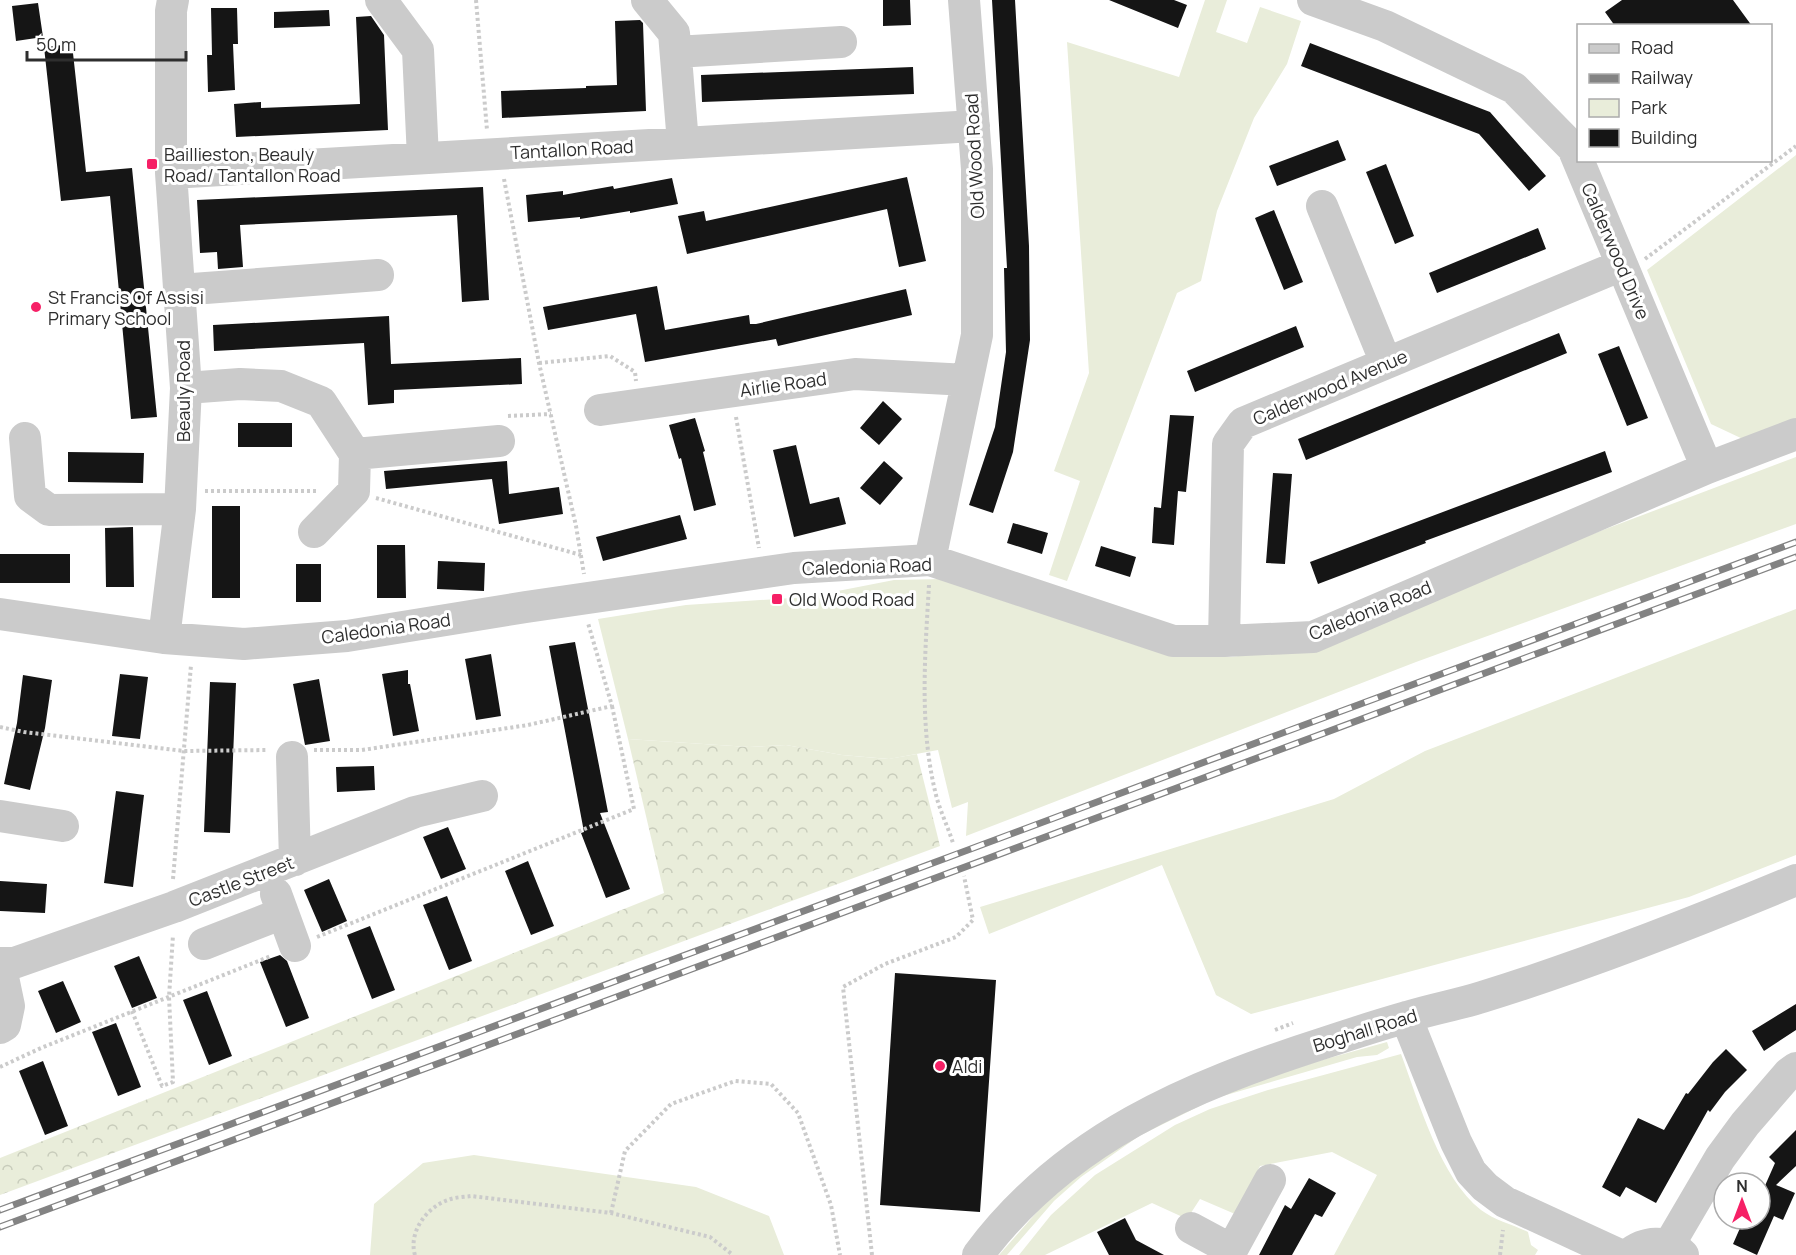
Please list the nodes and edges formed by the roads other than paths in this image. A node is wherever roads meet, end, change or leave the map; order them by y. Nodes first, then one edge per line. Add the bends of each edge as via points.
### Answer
1 (173, 0) edge
2 (381, 0) edge
3 (647, 0) edge
4 (964, 0) edge
5 (1313, 0) edge
6 (1390, 13) edge
7 (841, 42) dead end
8 (676, 52) junction
9 (974, 126) junction
10 (683, 143) junction
11 (1577, 156) edge
12 (423, 158) junction
13 (1580, 162) edge
14 (171, 173) junction
15 (1322, 206) dead end
16 (1632, 263) junction
17 (378, 275) dead end
18 (179, 290) junction
19 (1386, 363) junction
20 (967, 380) junction
21 (186, 388) junction
22 (600, 410) dead end
23 (1796, 434) edge
24 (25, 438) dead end
25 (500, 441) road end
26 (354, 454) junction
27 (1707, 468) junction
28 (180, 500) junction
29 (314, 532) dead end
30 (930, 560) junction
31 (1, 619) edge
32 (164, 638) junction
33 (1224, 641) junction
34 (291, 753) road end
35 (482, 796) dead end
36 (0, 816) edge
37 (63, 826) dead end
38 (281, 865) junction
39 (1796, 880) edge
40 (283, 913) junction
41 (204, 944) dead end
42 (295, 946) road end
43 (0, 963) edge
44 (1407, 1017) junction
45 (0, 1028) edge
46 (1796, 1068) edge
47 (1270, 1180) dead end
48 (1191, 1228) dead end
49 (1676, 1250) edge
50 (1231, 1252) edge
51 (978, 1255) edge
52 (1620, 1255) edge
53 (1628, 1255) edge

1 - 14 street, Beauly Road
2 - 12 street via 418,50
3 - 8 street via 674,33
4 - 9 street, Old Wood Road
5 - 6 street, Calderwood Drive
6 - 11 street, Calderwood Drive via 1514,88
7 - 8 street
8 - 10 street
9 - 10 street, Tantallon Road
9 - 20 street, Old Wood Road via 977,335
10 - 12 street, Tantallon Road
12 - 14 street, Tantallon Road
13 - 16 street, Calderwood Drive
14 - 18 street, Beauly Road
15 - 19 street
16 - 19 street, Calderwood Avenue
16 - 27 street, Calderwood Drive
17 - 18 street
18 - 21 street, Beauly Road
19 - 33 street, Calderwood Avenue via 1243,423 1228,444
20 - 22 street, Airlie Road via 855,374
20 - 30 street, Old Wood Road
21 - 26 street via 281,386 321,402
21 - 28 street, Beauly Road
23 - 27 street, Caledonia Road
24 - 28 street via 30,496 50,510
25 - 26 street
26 - 29 street via 354,491
27 - 33 street, Caledonia Road via 1313,637
28 - 32 street, Beauly Road
30 - 32 street, Caledonia Road via 794,568 347,636 244,644
30 - 33 street, Caledonia Road via 1173,641
31 - 32 street, Caledonia Road
34 - 38 street
35 - 38 street, Castle Street via 415,812
36 - 37 street
38 - 40 street
38 - 43 street, Castle Street via 14,963
39 - 44 street, Boghall Road via 1608,955 1480,998
40 - 41 street
40 - 42 street
43 - 45 street via 9,1006 5,1025
44 - 51 street, Boghall Road via 1263,1063 1145,1113 1065,1166 998,1228
44 - 52 street via 1471,1172 1505,1202
46 - 49 street via 1744,1124 1720,1158
47 - 50 street
48 - 50 street
49 - 53 street via 1651,1243

